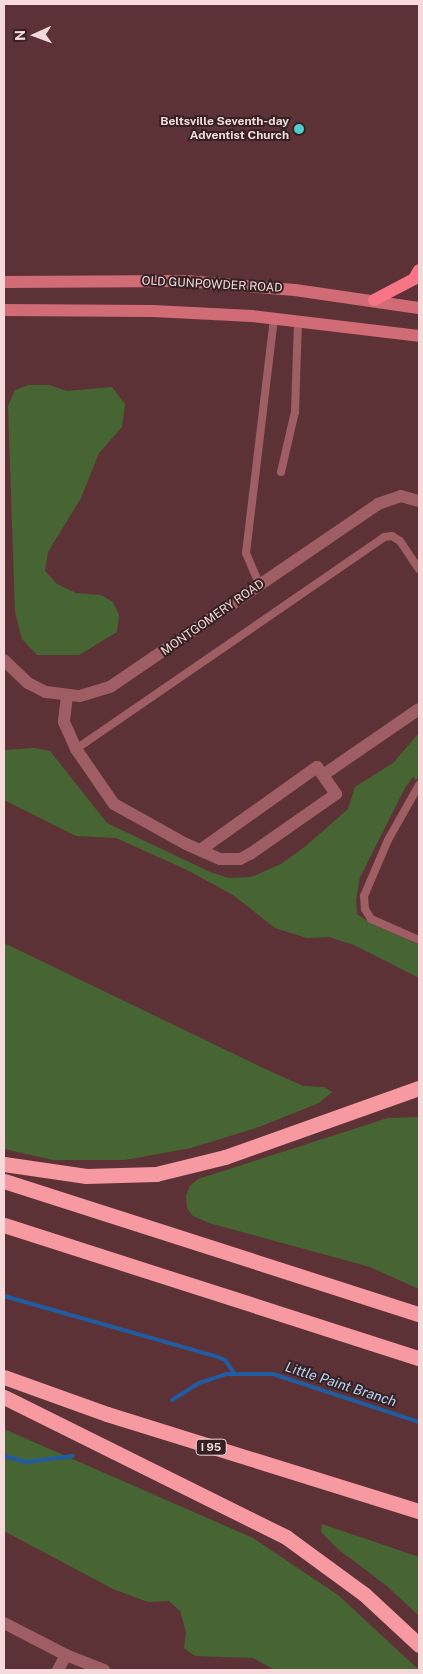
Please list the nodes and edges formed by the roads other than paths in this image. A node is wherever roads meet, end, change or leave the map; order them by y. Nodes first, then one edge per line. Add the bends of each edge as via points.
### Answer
1 (419, 270) edge
2 (4, 282) edge
3 (374, 300) junction
4 (419, 308) edge
5 (4, 310) edge
6 (274, 317) junction
7 (298, 320) junction
8 (419, 336) edge
9 (281, 472) dead end
10 (419, 500) edge
11 (419, 569) edge
12 (260, 586) junction
13 (4, 660) edge
14 (67, 696) junction
15 (419, 709) edge
16 (76, 749) junction
17 (323, 775) junction
18 (419, 785) edge
19 (200, 850) junction
20 (419, 940) edge
21 (419, 1088) edge
22 (4, 1164) edge
23 (4, 1181) edge
24 (4, 1225) edge
25 (419, 1314) edge
26 (419, 1358) edge
27 (4, 1377) edge
28 (4, 1398) edge
29 (419, 1511) edge
30 (4, 1623) edge
31 (419, 1645) edge
32 (66, 1655) junction
33 (58, 1670) edge
34 (104, 1670) edge

1 - 3 main road via 414,279
2 - 3 main road, OLD GUNPOWDER ROAD via 184,281
3 - 4 main road, OLD GUNPOWDER ROAD
5 - 6 main road via 153,311
6 - 7 main road
6 - 12 lane via 246,552
7 - 8 main road
7 - 9 lane via 295,412
10 - 12 street, MONTGOMERY ROAD via 401,496 378,504
11 - 16 lane via 400,541 392,536 384,537
12 - 14 street, MONTGOMERY ROAD via 123,680 94,693
13 - 14 street, MONTGOMERY ROAD via 28,683
14 - 16 street via 64,722
15 - 17 street
16 - 19 street via 114,804
17 - 19 street via 317,767
17 - 19 street via 336,794 250,854 229,860
18 - 20 lane via 388,840 364,896 365,909 371,919
21 - 22 highway via 225,1157 156,1174 86,1176
23 - 25 highway
24 - 26 highway
27 - 29 highway, I 95 via 107,1414
28 - 31 highway via 286,1537 357,1589
30 - 32 street
32 - 33 street
32 - 34 street

